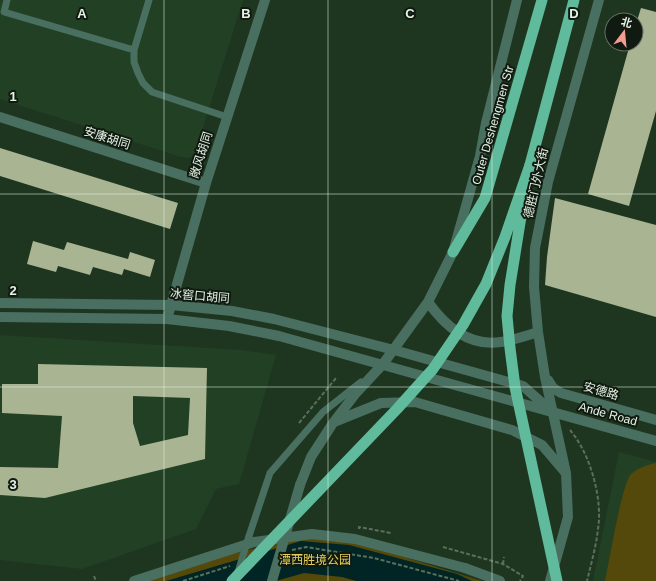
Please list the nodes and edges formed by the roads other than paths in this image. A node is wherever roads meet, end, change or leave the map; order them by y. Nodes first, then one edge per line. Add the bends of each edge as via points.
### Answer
1 (7, 0) edge
2 (149, 0) edge
3 (265, 0) edge
4 (517, 0) edge
5 (542, 0) edge
6 (574, 0) edge
7 (599, 0) edge
8 (134, 50) junction
9 (0, 117) edge
10 (227, 117) junction
11 (530, 164) junction
12 (206, 183) junction
13 (453, 252) junction
14 (428, 302) junction
15 (0, 303) edge
16 (171, 305) junction
17 (0, 317) edge
18 (167, 319) junction
19 (538, 332) junction
20 (394, 350) junction
21 (383, 364) junction
22 (545, 377) junction
23 (553, 412) junction
24 (656, 420) edge
25 (333, 423) junction
26 (656, 441) edge
27 (566, 473) junction
28 (134, 581) edge
29 (232, 581) edge
30 (236, 581) edge
31 (272, 581) edge
32 (500, 581) edge
33 (550, 581) edge
34 (557, 581) edge

1 - 8 lane via 4,12
2 - 8 lane
3 - 10 street, 敞风胡同
4 - 13 street, Outer Deshengmen Str via 480,156
5 - 13 highway, Outer Deshengmen Str via 485,198
6 - 11 highway
7 - 19 street, 德胜门外大街 via 548,182 535,248 534,287
8 - 10 lane via 134,62 138,73 152,92
9 - 12 street, 安康胡同
10 - 12 street, 敞风胡同
11 - 29 highway, bridge via 506,237 486,284 463,325 433,369
11 - 34 highway, bridge via 507,316 515,387
12 - 16 street, 敞风胡同
13 - 14 street, Outer Deshengmen Str
14 - 19 street via 452,330 485,343 501,342
14 - 20 street, Outer Deshengmen Str
15 - 16 street, 冰窖口胡同
16 - 18 street, 敞风胡同
16 - 20 street, 冰窖口胡同 via 232,311 274,319
17 - 18 street
18 - 21 street via 229,326 279,336
19 - 22 street, 德胜门外大街
20 - 21 street, Outer Deshengmen Str
20 - 23 street, 冰窖口胡同 via 523,386
21 - 23 street, Ande Road
21 - 25 street, Outer Deshengmen Str via 356,392
21 - 30 lane, bridge via 323,412 270,473
22 - 23 street, 德胜门外大街
22 - 24 street, 安德路 via 561,394
23 - 26 street, Ande Road
23 - 27 street, 德胜门外大街
25 - 27 street via 381,403 415,402 512,430 542,445
25 - 31 street, Outer Deshengmen Str, bridge via 311,456
27 - 33 street, 德胜门外大街, bridge via 568,517
28 - 32 street via 254,542 312,534 355,539 465,568

